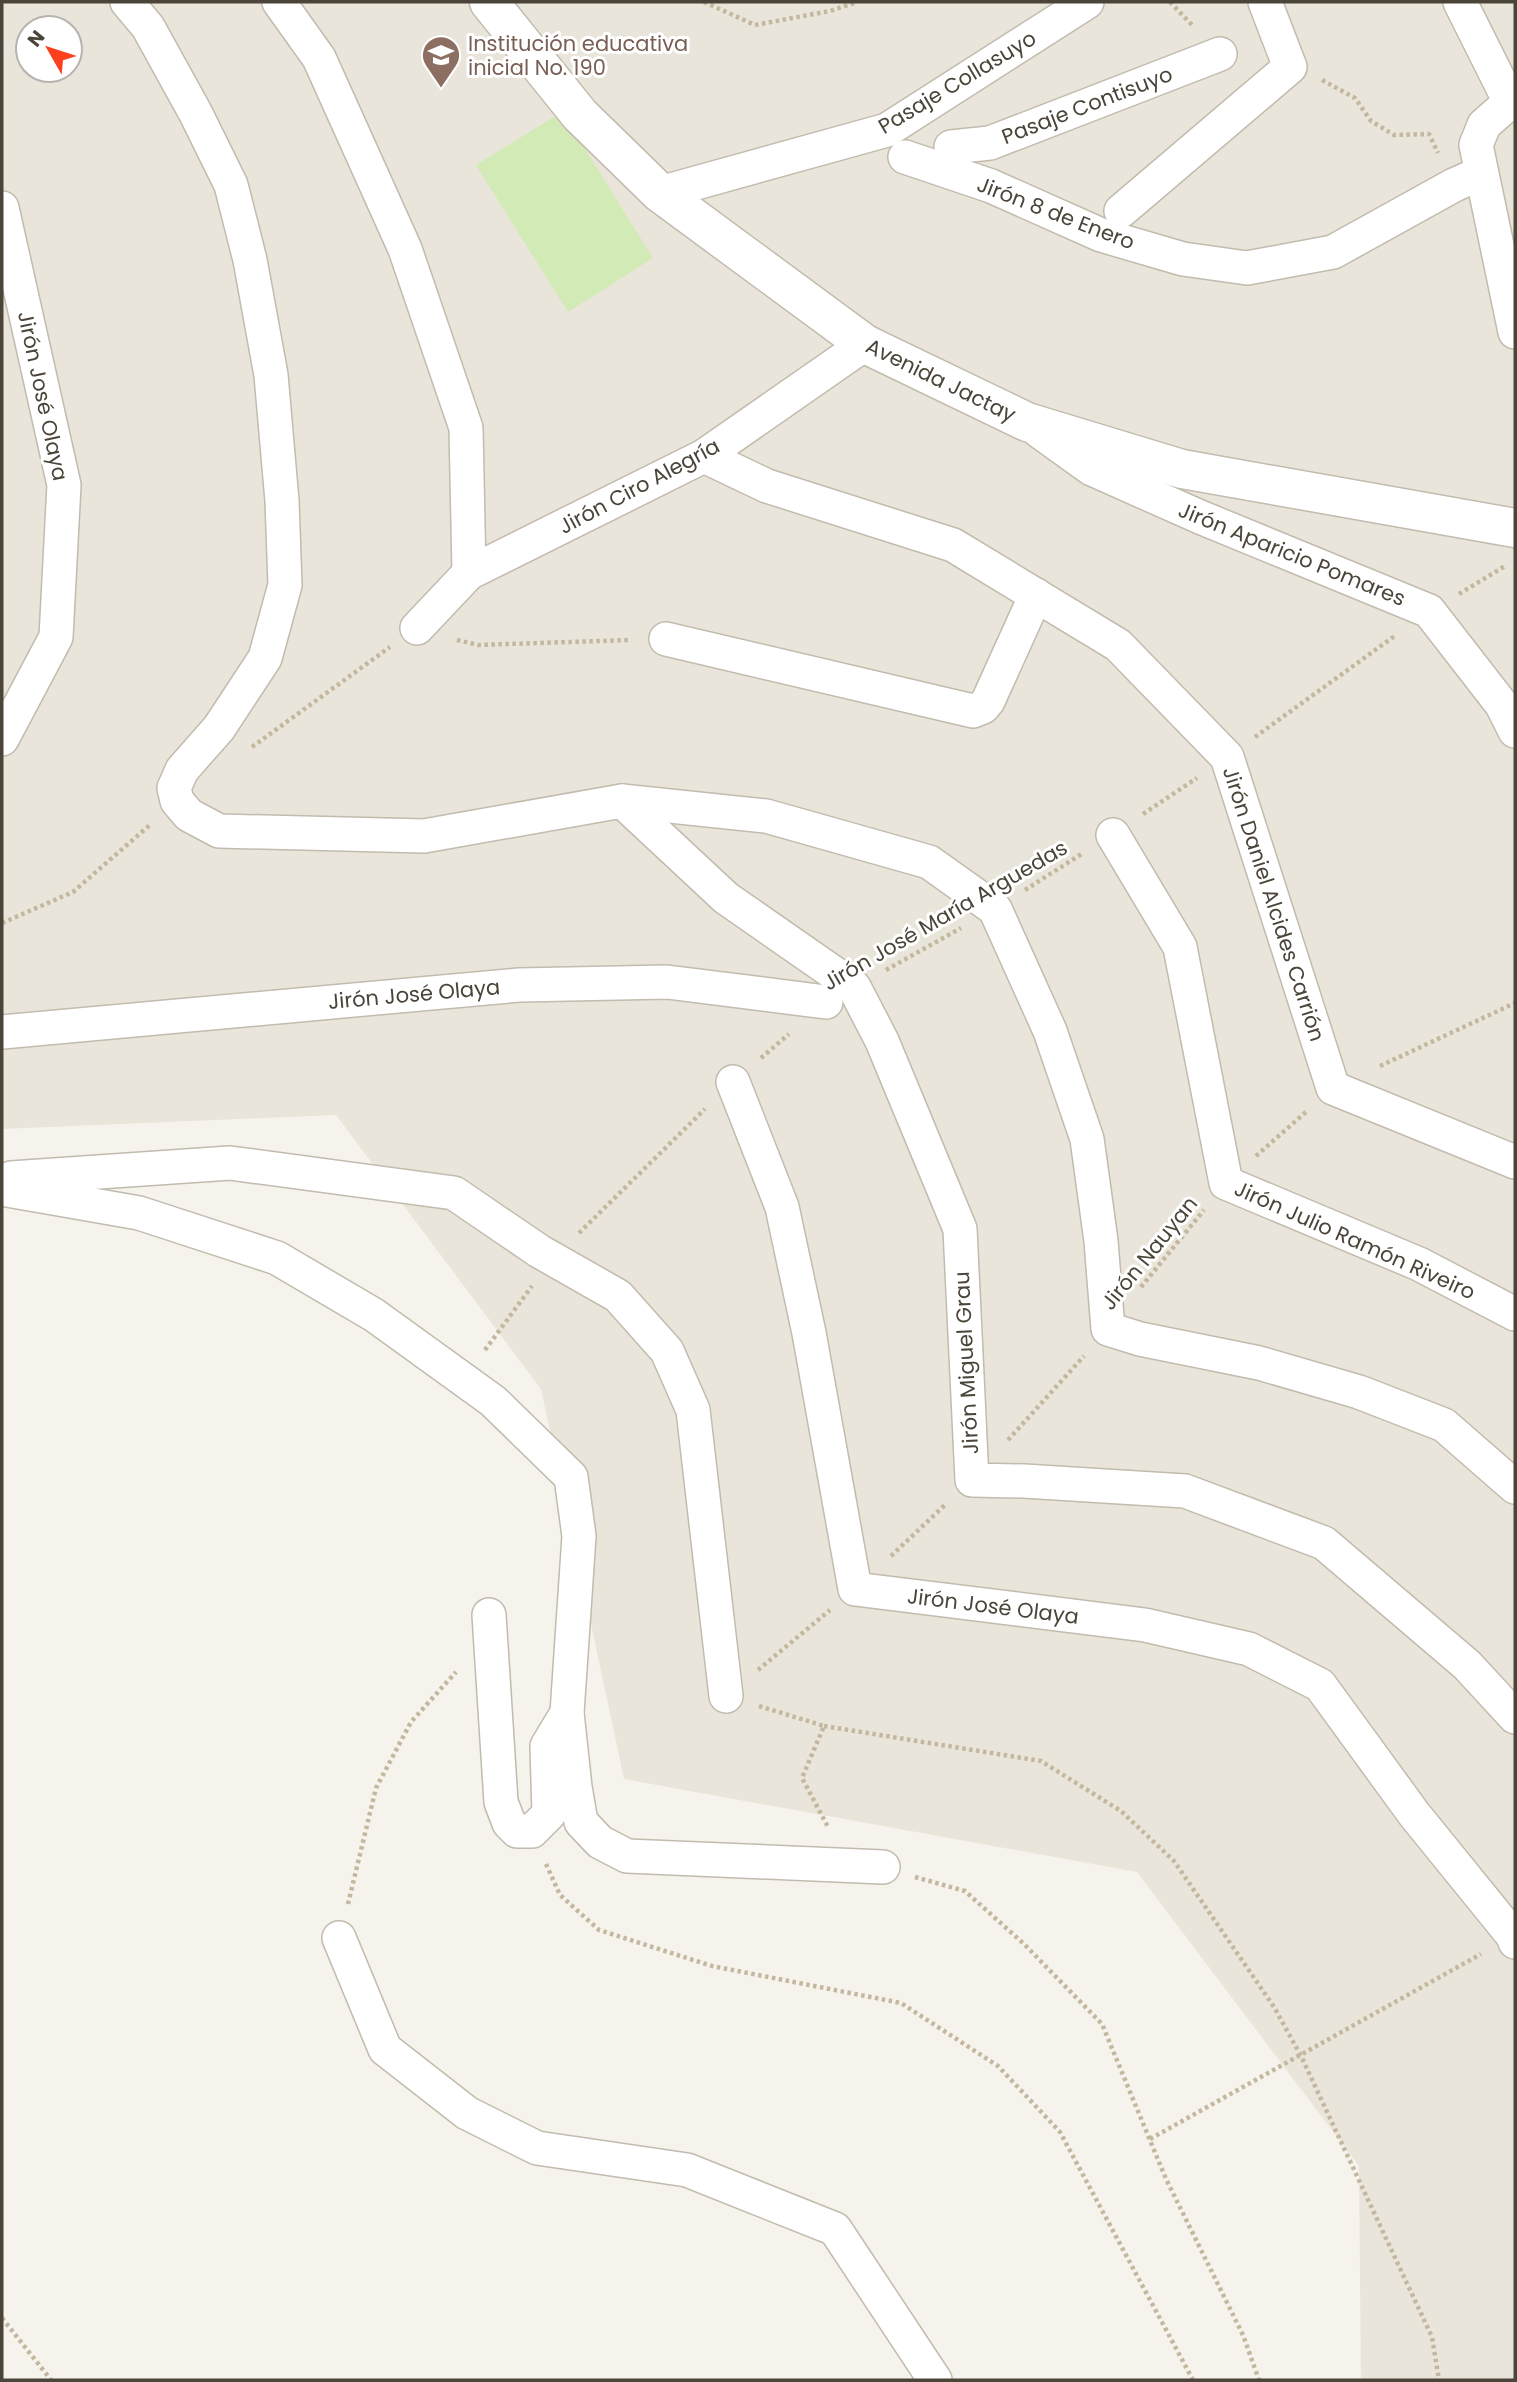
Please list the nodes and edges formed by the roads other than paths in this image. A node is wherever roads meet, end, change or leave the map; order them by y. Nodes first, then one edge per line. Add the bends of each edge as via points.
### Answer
1 (127, 2) edge
2 (279, 2) edge
3 (489, 2) edge
4 (1087, 2) edge
5 (1265, 2) edge
6 (1460, 2) edge
7 (1220, 54) dead end
8 (1513, 101) edge
9 (951, 147) dead end
10 (905, 157) dead end
11 (1479, 159) junction
12 (660, 193) junction
13 (2, 208) edge
14 (1121, 211) dead end
15 (1515, 332) edge
16 (865, 344) junction
17 (1027, 422) junction
18 (704, 456) junction
19 (1515, 528) edge
20 (469, 573) junction
21 (1036, 595) junction
22 (417, 628) road end
23 (666, 639) road end
24 (1515, 731) edge
25 (2, 739) edge
26 (622, 802) junction
27 (1113, 835) road end
28 (840, 995) junction
29 (2, 1032) edge
30 (733, 1082) road end
31 (1515, 1162) edge
32 (2, 1179) edge
33 (2, 1189) edge
34 (1515, 1314) edge
35 (1515, 1487) edge
36 (489, 1615) dead end
37 (726, 1696) road end
38 (567, 1713) junction
39 (1515, 1717) edge
40 (883, 1867) road end
41 (339, 1938) road end
42 (1514, 1939) edge
43 (936, 2380) edge

1 - 26 street via 148,27 231,184 271,375 282,502 285,585 265,658 219,727 182,769 174,788 177,801 189,815 219,831 424,836
2 - 20 street via 319,58 405,249 466,428
3 - 12 street, Avenida Jactay via 580,115
4 - 12 street, Pasaje Collasuyo via 887,130
5 - 14 street via 1290,67
6 - 8 street
7 - 9 street, Pasaje Contisuyo via 990,143
8 - 11 street via 1484,125
10 - 11 street, Jirón 8 de Enero via 991,186 1101,235 1183,259 1247,268 1333,252 1454,185
11 - 15 street
12 - 16 street, Avenida Jactay
13 - 25 street, Jirón José Olaya via 64,485 56,638
16 - 17 street, Avenida Jactay
16 - 18 street, Jirón Ciro Alegría
17 - 19 street, Avenida Jactay via 1182,469
17 - 24 street, Jirón Aparicio Pomares via 1092,469 1429,611 1502,705
18 - 20 street, Jirón Ciro Alegría
18 - 21 street, Jirón Daniel Alcides Carrión via 767,486 953,545
20 - 22 street, Jirón Ciro Alegría
21 - 23 street via 988,701 974,711
21 - 31 street, Jirón Daniel Alcides Carrión via 1118,645 1227,757 1333,1088
26 - 28 street, Jirón Miguel Grau
26 - 35 street via 766,816 929,862 995,909 1050,1031 1087,1139 1108,1329 1259,1363 1359,1392 1444,1426
27 - 34 street, Jirón Julio Ramón Riveiro via 1180,947 1226,1183 1419,1264
28 - 29 street, Jirón José Olaya via 667,982 519,985
28 - 39 street, Jirón Miguel Grau via 882,1041 960,1229 972,1480 1185,1491 1324,1543 1468,1665
30 - 42 street, Jirón José Olaya via 782,1207 855,1590 1145,1625 1250,1648 1320,1685 1414,1814
32 - 37 street via 230,1163 454,1193 618,1296 667,1351 693,1410
33 - 38 street via 138,1213 276,1258 374,1315 493,1401 570,1477 579,1536
36 - 38 street via 501,1802 517,1831 532,1831 549,1814 547,1746
38 - 40 street via 581,1822 600,1842 627,1856
41 - 43 street via 385,2049 467,2113 537,2148 687,2170 835,2229

